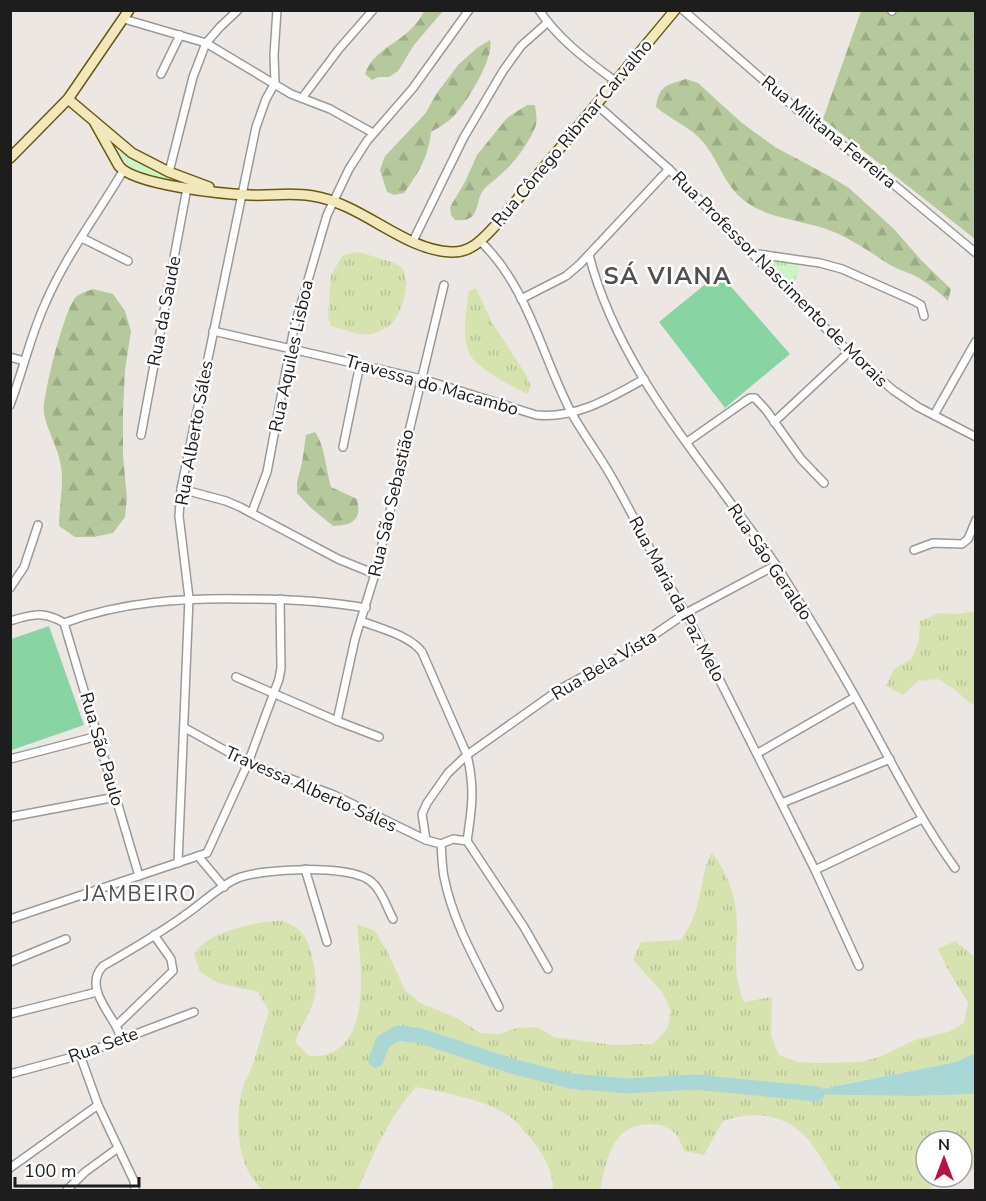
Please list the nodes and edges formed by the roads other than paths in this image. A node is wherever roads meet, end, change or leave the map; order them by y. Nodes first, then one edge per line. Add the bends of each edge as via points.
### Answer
1 (238, 10) edge
2 (276, 10) edge
3 (373, 10) edge
4 (469, 10) edge
5 (539, 10) edge
6 (675, 10) edge
7 (683, 10) edge
8 (126, 15) edge
9 (547, 23) junction
10 (180, 35) junction
11 (206, 44) junction
12 (161, 74) dead end
13 (615, 81) junction
14 (275, 83) junction
15 (302, 98) junction
16 (68, 99) junction
17 (596, 104) junction
18 (95, 123) junction
19 (373, 133) junction
20 (10, 159) edge
21 (669, 169) junction
22 (123, 171) junction
23 (169, 172) junction
24 (187, 188) junction
25 (225, 192) junction
26 (243, 195) junction
27 (333, 200) junction
28 (82, 238) junction
29 (413, 241) junction
30 (480, 241) junction
31 (751, 253) junction
32 (975, 253) edge
33 (589, 255) junction
34 (128, 261) dead end
35 (444, 285) dead end
36 (521, 299) junction
37 (924, 316) dead end
38 (213, 331) junction
39 (975, 341) edge
40 (290, 347) junction
41 (849, 352) junction
42 (10, 357) edge
43 (24, 361) junction
44 (360, 364) junction
45 (422, 379) junction
46 (645, 380) junction
47 (10, 405) edge
48 (572, 414) junction
49 (934, 415) junction
50 (774, 422) junction
51 (141, 435) dead end
52 (975, 437) edge
53 (687, 442) junction
54 (343, 447) dead end
55 (824, 483) dead end
56 (181, 489) junction
57 (252, 512) junction
58 (975, 520) edge
59 (38, 525) dead end
60 (914, 550) dead end
61 (776, 565) junction
62 (375, 574) junction
63 (10, 588) edge
64 (189, 598) junction
65 (280, 599) junction
66 (366, 608) junction
67 (686, 613) junction
68 (10, 621) edge
69 (362, 621) junction
70 (64, 622) junction
71 (236, 677) dead end
72 (274, 693) junction
73 (855, 697) junction
74 (337, 720) junction
75 (185, 728) junction
76 (98, 736) junction
77 (379, 737) dead end
78 (758, 753) junction
79 (467, 755) junction
80 (10, 759) edge
81 (890, 759) junction
82 (248, 763) junction
83 (116, 797) junction
84 (782, 803) junction
85 (10, 817) edge
86 (922, 819) junction
87 (426, 840) junction
88 (467, 841) junction
89 (441, 844) junction
90 (198, 856) junction
91 (178, 863) junction
92 (955, 868) dead end
93 (305, 869) junction
94 (815, 870) junction
95 (139, 876) junction
96 (224, 887) junction
97 (10, 919) edge
98 (393, 919) dead end
99 (154, 935) junction
100 (66, 939) dead end
101 (327, 942) dead end
102 (10, 962) edge
103 (859, 966) dead end
104 (548, 969) dead end
105 (97, 992) junction
106 (499, 1007) dead end
107 (194, 1012) dead end
108 (10, 1014) edge
109 (116, 1026) junction
110 (122, 1039) junction
111 (80, 1055) junction
112 (10, 1074) edge
113 (98, 1105) junction
114 (118, 1148) junction
115 (10, 1168) edge
116 (67, 1191) edge
117 (135, 1191) edge

1 - 11 street
2 - 14 street, Rua Alberto Sáles
3 - 15 street
4 - 19 street, Rua Aquiles Lisboa via 413,88
5 - 9 street
6 - 13 street, Rua Cônego Ribmar Carvalho
7 - 32 street, Rua Militana Ferreira via 809,120 880,173
8 - 10 street
8 - 16 street
9 - 13 street via 570,47
9 - 29 street via 521,46 503,71 464,137
10 - 11 street
10 - 12 street
11 - 14 street
11 - 23 street via 193,77
13 - 17 street, Rua Cônego Ribmar Carvalho
14 - 15 street
14 - 26 street, Rua Alberto Sáles via 256,127
15 - 19 street
16 - 18 street
16 - 20 street
17 - 21 street, Rua Professor Nascimento de Morais
17 - 30 street, Rua Cônego Ribmar Carvalho
18 - 22 street
18 - 23 street via 132,153
19 - 27 street, Rua Aquiles Lisboa
21 - 31 street, Rua Professor Nascimento de Morais
21 - 33 street
22 - 24 street via 137,178
22 - 28 street
23 - 25 street
24 - 25 street
24 - 51 street, Rua da Saude
25 - 26 street
26 - 27 street via 303,194
26 - 38 street, Rua Alberto Sáles
27 - 29 street
27 - 40 street, Rua Aquiles Lisboa
28 - 34 street
28 - 43 street via 50,294
29 - 30 street, Rua Cônego Ribmar Carvalho via 437,250 464,251
30 - 36 street, Rua Maria da Paz Melo via 500,262
31 - 37 street via 852,272 915,301 921,305
31 - 41 street, Rua Professor Nascimento de Morais
33 - 36 street via 566,276
33 - 46 street, Rua São Geraldo via 611,316
35 - 45 street, Rua São Sebastião
36 - 48 street, Rua Maria da Paz Melo
38 - 40 street, Travessa do Macambo
38 - 56 street, Rua Alberto Sáles
39 - 49 street
40 - 44 street, Travessa do Macambo
40 - 57 street, Rua Aquiles Lisboa via 267,471
41 - 49 street, Rua Professor Nascimento de Morais via 893,390
41 - 50 street
42 - 43 street
43 - 47 street
44 - 45 street, Travessa do Macambo
44 - 54 street
45 - 48 street, Travessa do Macambo via 536,416
45 - 62 street, Rua São Sebastião
46 - 48 street, Travessa do Macambo
46 - 53 street, Rua São Geraldo
48 - 67 street, Rua Maria da Paz Melo
49 - 52 street, Rua Professor Nascimento de Morais
50 - 53 street via 760,402 750,398
50 - 55 street
53 - 61 street, Rua São Geraldo
56 - 57 street
56 - 64 street, Rua Alberto Sáles via 179,516
57 - 62 street via 338,560
58 - 60 street via 962,544 933,543
59 - 63 street via 24,567
61 - 67 street, Rua Bela Vista
61 - 73 street, Rua São Geraldo
62 - 66 street, Rua São Sebastião
64 - 65 street
64 - 70 street via 120,607
64 - 75 street, Rua Alberto Sáles
65 - 66 street
65 - 72 street via 281,668
66 - 69 street, Rua São Sebastião
67 - 78 street, Rua Maria da Paz Melo
67 - 79 street, Rua Bela Vista via 629,652 560,689
68 - 70 street via 39,613
69 - 74 street, Rua São Sebastião
69 - 79 street via 417,646 422,652
70 - 76 street, Rua São Paulo
71 - 72 street
72 - 74 street
72 - 82 street
73 - 78 street
73 - 81 street, Rua São Geraldo
74 - 77 street
75 - 82 street, Travessa Alberto Sáles
75 - 91 street, Rua Alberto Sáles
76 - 80 street
76 - 83 street, Rua São Paulo
78 - 84 street, Rua Maria da Paz Melo
79 - 87 street, Rua Bela Vista via 448,773 427,803 422,814
79 - 88 street via 473,796
81 - 84 street
81 - 86 street, Rua São Geraldo
82 - 87 street, Travessa Alberto Sáles via 334,795
82 - 90 street via 207,853
83 - 85 street
83 - 95 street, Rua São Paulo
84 - 94 street, Rua Maria da Paz Melo
86 - 92 street, Rua São Geraldo
86 - 94 street
87 - 89 street, Travessa Alberto Sáles
88 - 89 street, Travessa Alberto Sáles
88 - 104 street
89 - 106 street via 443,876 450,901
90 - 91 street
90 - 96 street
91 - 95 street
93 - 96 street via 262,872 236,878
93 - 98 street via 370,881
93 - 101 street
94 - 103 street, Rua Maria da Paz Melo
95 - 97 street
96 - 99 street
99 - 105 street via 103,966 95,982
99 - 109 street via 171,959 173,971
100 - 102 street
105 - 108 street
105 - 109 street
107 - 110 street, Rua Sete
109 - 110 street
110 - 111 street, Rua Sete
111 - 112 street, Rua Sete
111 - 113 street
113 - 114 street
113 - 115 street
114 - 116 street
114 - 117 street via 134,1180

